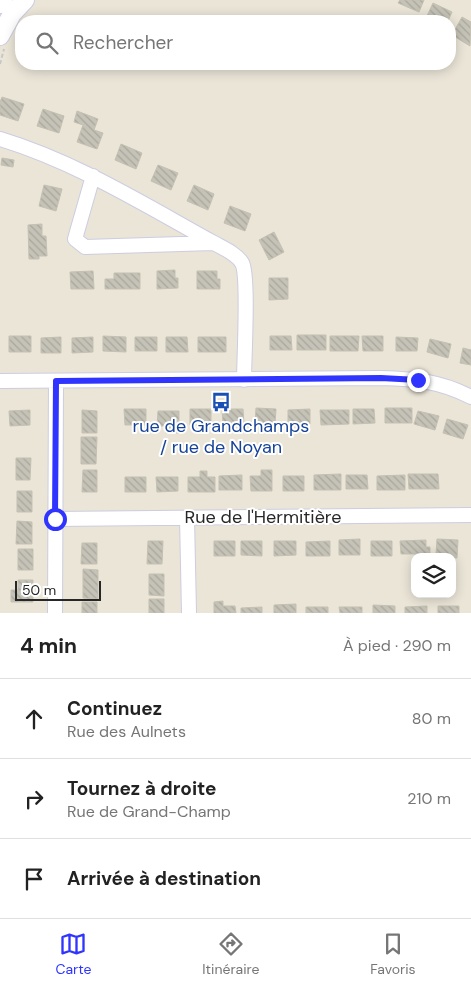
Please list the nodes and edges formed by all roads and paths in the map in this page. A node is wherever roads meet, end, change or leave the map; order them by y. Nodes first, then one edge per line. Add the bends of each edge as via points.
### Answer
1 (3, 0) edge
2 (25, 0) edge
3 (0, 4) edge
4 (0, 36) edge
5 (0, 139) edge
6 (94, 176) junction
7 (214, 243) junction
8 (244, 380) junction
9 (56, 381) junction
10 (0, 382) edge
11 (471, 397) edge
12 (471, 515) edge
13 (187, 518) junction
14 (55, 519) junction
15 (55, 613) edge
16 (189, 613) edge

1 - 3 street
2 - 4 street via 12,14
5 - 6 street
6 - 7 street
6 - 7 street via 76,239 85,247
7 - 8 street via 242,264 245,282
8 - 9 street
8 - 11 street via 418,380 454,388
9 - 10 street
9 - 14 street
12 - 13 street, Rue de l'Hermitière
13 - 14 street, Rue de l'Hermitière
13 - 16 street
14 - 15 street

